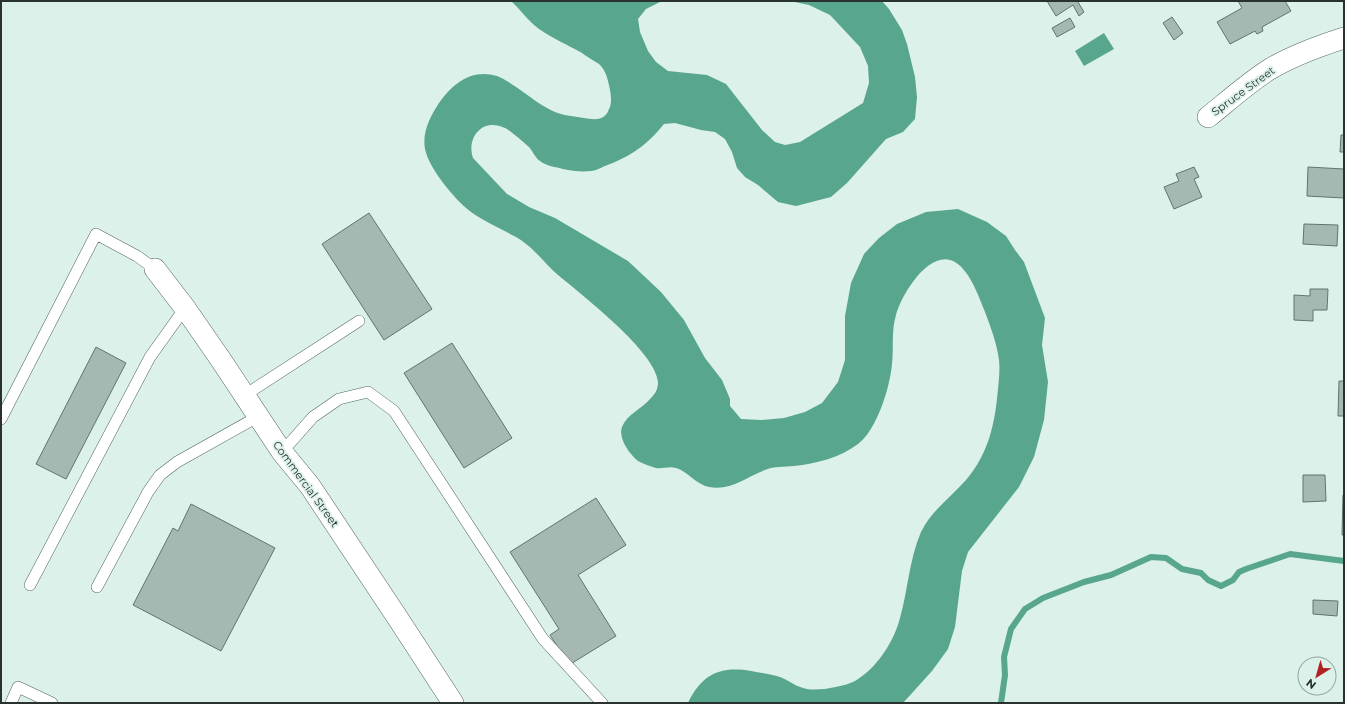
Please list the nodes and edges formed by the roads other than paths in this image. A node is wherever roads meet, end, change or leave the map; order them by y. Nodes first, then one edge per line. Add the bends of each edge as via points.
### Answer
1 (1344, 38) edge
2 (1208, 117) dead end
3 (154, 269) joint
4 (185, 308) junction
5 (359, 321) dead end
6 (246, 396) junction
7 (259, 416) junction
8 (1, 419) edge
9 (282, 452) junction
10 (30, 585) dead end
11 (97, 587) dead end
12 (10, 703) edge
13 (52, 703) edge
14 (453, 703) edge
15 (602, 703) edge

1 - 2 street, Spruce Street via 1270,69
3 - 4 street, Commercial Street
3 - 8 lane via 137,256 96,234
4 - 6 street, Commercial Street
4 - 10 lane via 150,356
5 - 6 lane
6 - 7 street, Commercial Street
7 - 9 street, Commercial Street
7 - 11 lane via 177,462 160,475 148,492
9 - 14 street, Commercial Street via 314,493
9 - 15 lane via 314,417 339,399 368,392 394,411 543,639
12 - 13 lane via 18,687

